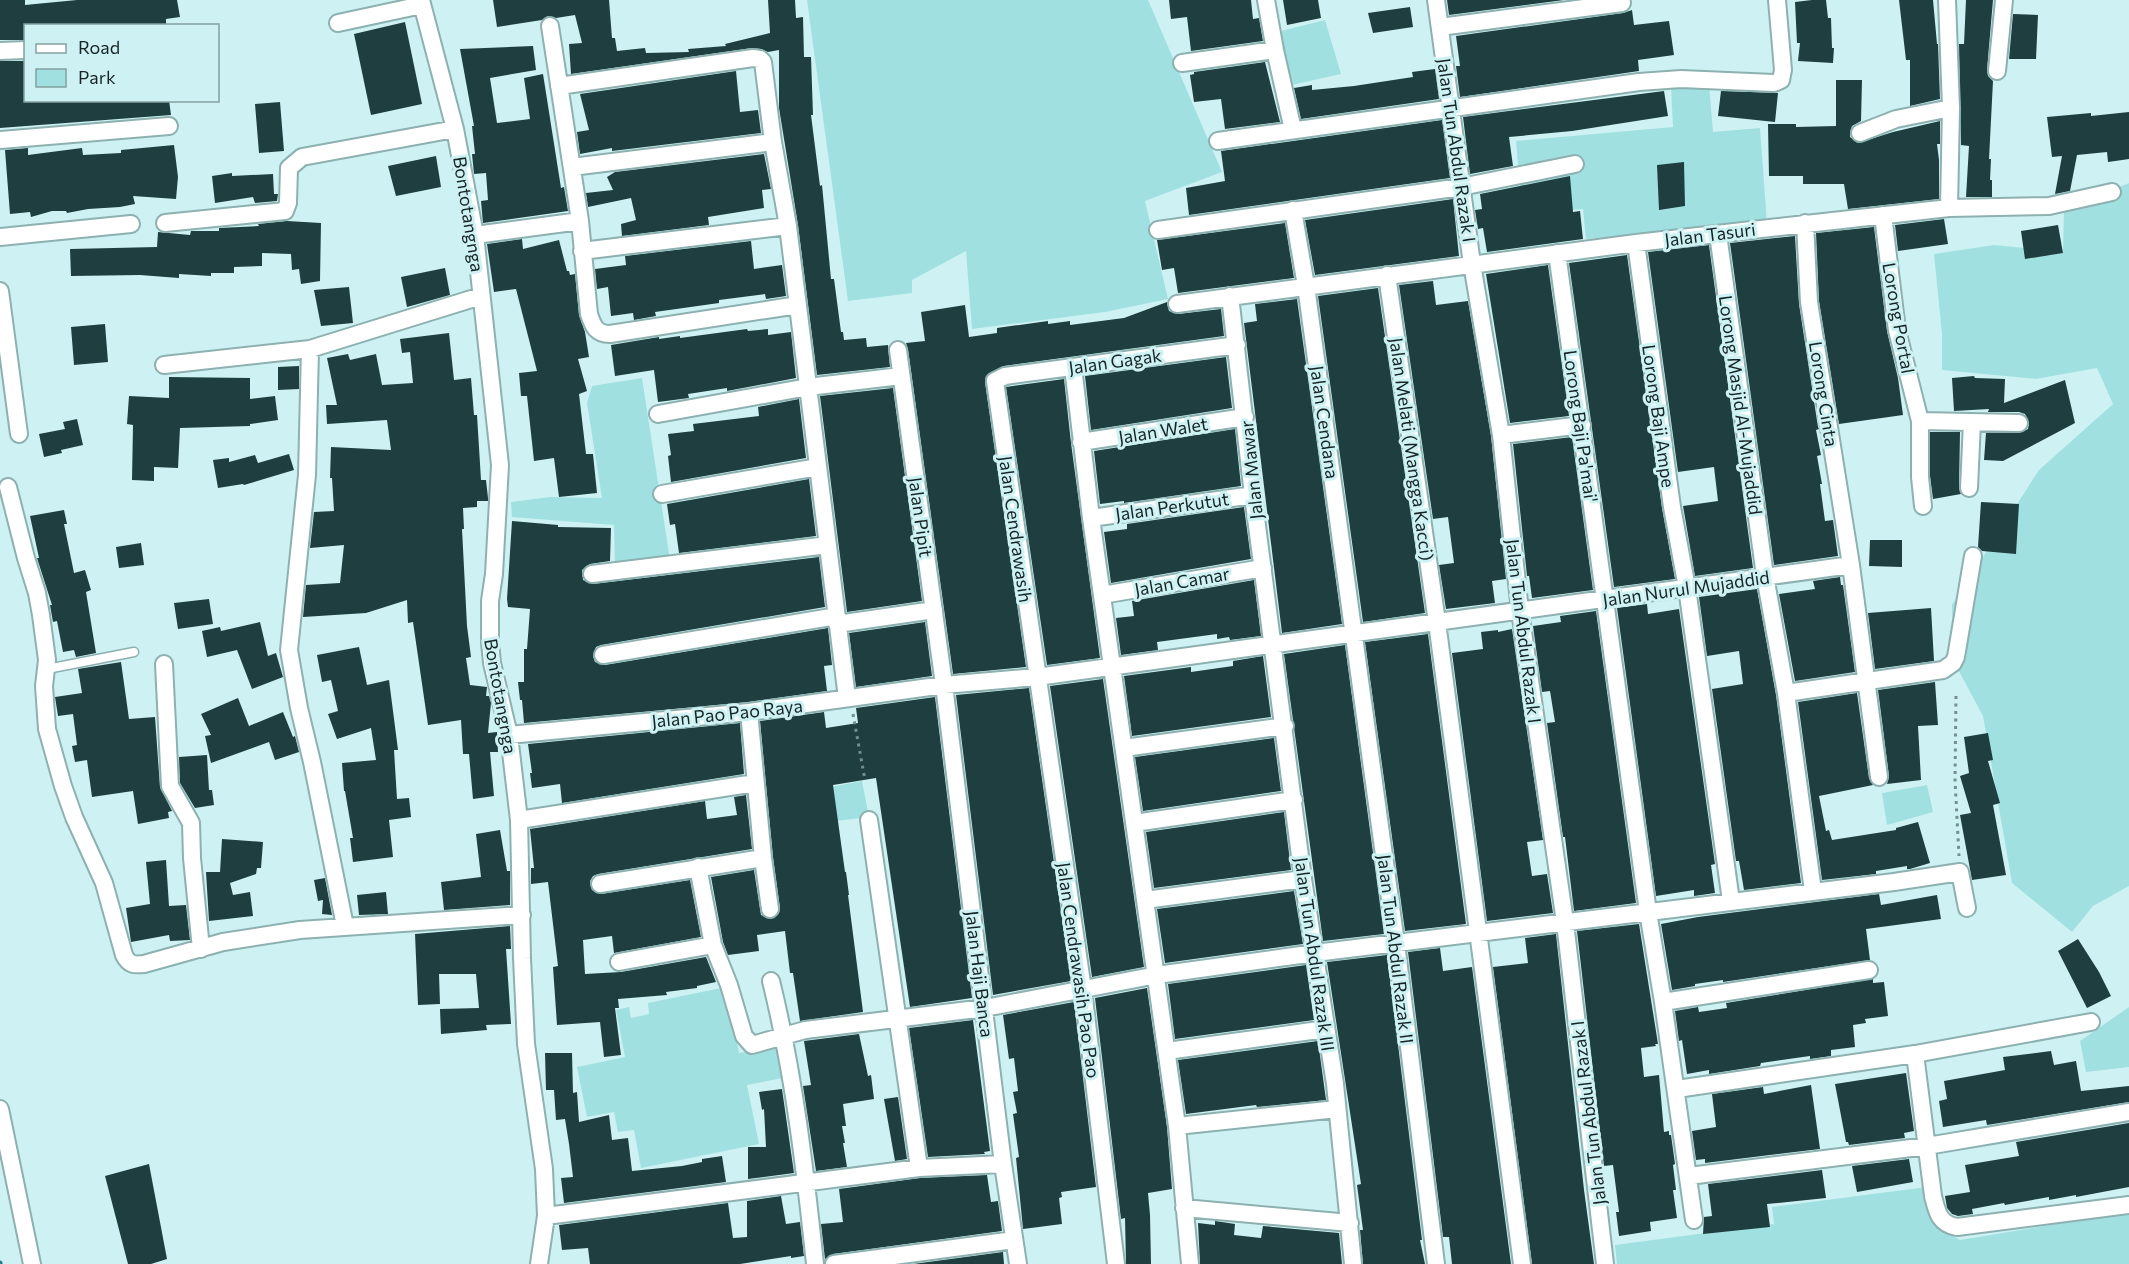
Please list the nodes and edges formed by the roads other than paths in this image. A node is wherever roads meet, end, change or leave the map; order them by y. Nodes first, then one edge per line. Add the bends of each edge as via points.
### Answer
1 (1266, 0) edge
2 (1436, 0) edge
3 (1777, 0) edge
4 (1947, 0) edge
5 (2004, 0) edge
6 (421, 2) edge
7 (1622, 3) dead end
8 (338, 23) dead end
9 (550, 26) dead end
10 (1440, 27) junction
11 (24, 50) edge
12 (1275, 50) junction
13 (0, 51) edge
14 (1182, 63) dead end
15 (1997, 71) dead end
16 (559, 86) junction
17 (1451, 108) junction
18 (1952, 108) junction
19 (168, 126) dead end
20 (455, 129) junction
21 (1293, 130) junction
22 (1860, 133) dead end
23 (0, 140) edge
24 (1218, 141) dead end
25 (773, 142) junction
26 (1575, 164) dead end
27 (572, 167) junction
28 (1461, 188) junction
29 (2112, 192) dead end
30 (1949, 208) junction
31 (1293, 210) junction
32 (1882, 215) junction
33 (579, 221) junction
34 (165, 223) dead end
35 (1805, 223) junction
36 (131, 224) dead end
37 (788, 226) junction
38 (1158, 230) dead end
39 (1718, 234) junction
40 (475, 235) junction
41 (0, 237) edge
42 (1636, 243) junction
43 (582, 251) junction
44 (1557, 254) junction
45 (1472, 264) junction
46 (1388, 275) junction
47 (1306, 286) junction
48 (0, 291) edge
49 (481, 296) junction
50 (1230, 296) junction
51 (1177, 304) dead end
52 (798, 306) junction
53 (1237, 345) junction
54 (310, 349) junction
55 (898, 350) dead end
56 (164, 365) dead end
57 (1073, 367) junction
58 (901, 376) junction
59 (6, 380) edge
60 (995, 381) joint
61 (808, 387) junction
62 (658, 414) dead end
63 (1245, 417) junction
64 (1920, 421) junction
65 (1972, 422) junction
66 (2019, 423) dead end
67 (1582, 425) junction
68 (19, 434) dead end
69 (1501, 435) junction
70 (1081, 442) junction
71 (818, 467) junction
72 (8, 487) dead end
73 (1970, 488) dead end
74 (662, 494) dead end
75 (1253, 495) junction
76 (1923, 506) dead end
77 (1091, 518) junction
78 (828, 545) junction
79 (1973, 556) dead end
80 (1851, 564) junction
81 (1263, 567) junction
82 (592, 574) dead end
83 (1765, 576) junction
84 (1687, 588) junction
85 (1102, 595) junction
86 (1604, 599) junction
87 (934, 610) junction
88 (1520, 611) junction
89 (837, 620) junction
90 (1437, 622) junction
91 (1354, 634) junction
92 (1274, 645) junction
93 (134, 652) dead end
94 (603, 655) dead end
95 (164, 664) dead end
96 (1113, 667) junction
97 (46, 669) junction
98 (1037, 677) junction
99 (1866, 682) junction
100 (944, 685) junction
101 (1786, 693) junction
102 (849, 698) junction
103 (749, 712) junction
104 (1285, 726) junction
105 (509, 735) junction
106 (1124, 748) junction
107 (1879, 777) dead end
108 (755, 783) junction
109 (1294, 800) junction
110 (519, 820) junction
111 (869, 820) dead end
112 (1134, 822) junction
113 (763, 858) junction
114 (698, 867) junction
115 (1303, 879) junction
116 (600, 884) dead end
117 (1813, 891) junction
118 (1145, 900) junction
119 (1731, 901) junction
120 (1967, 908) dead end
121 (770, 909) dead end
122 (1648, 912) junction
123 (522, 915) junction
124 (1565, 922) junction
125 (345, 926) junction
126 (1477, 933) junction
127 (1396, 944) junction
128 (714, 945) junction
129 (201, 949) junction
130 (1315, 953) junction
131 (619, 962) dead end
132 (1869, 970) dead end
133 (1157, 975) junction
134 (771, 981) dead end
135 (1083, 990) junction
136 (1664, 1002) junction
137 (985, 1008) junction
138 (898, 1018) junction
139 (2091, 1022) dead end
140 (1326, 1029) junction
141 (784, 1035) junction
142 (1167, 1051) junction
143 (1915, 1054) junction
144 (1677, 1089) junction
145 (0, 1109) edge
146 (1337, 1109) junction
147 (2129, 1112) edge
148 (1177, 1126) junction
149 (1927, 1146) junction
150 (1003, 1164) junction
151 (919, 1168) junction
152 (1689, 1176) junction
153 (806, 1183) junction
154 (2129, 1205) edge
155 (1184, 1208) junction
156 (546, 1216) junction
157 (1694, 1220) dead end
158 (1350, 1223) junction
159 (1014, 1240) junction
160 (32, 1264) edge
161 (539, 1264) edge
162 (815, 1264) edge
163 (834, 1264) edge
164 (1017, 1264) edge
165 (1116, 1264) edge
166 (1190, 1264) edge
167 (1353, 1264) edge
168 (1436, 1264) edge
169 (1522, 1264) edge
170 (1605, 1264) edge

1 - 12 street
2 - 10 street, Jalan Tun Abdul Razak I
3 - 17 street via 1783,70 1778,82 1660,80
4 - 18 street
5 - 15 street
6 - 8 street
6 - 20 street, Bontotangnga
7 - 10 street
9 - 16 street
10 - 17 street, Jalan Tun Abdul Razak I
11 - 13 street
12 - 14 street
12 - 21 street
16 - 25 street via 757,58 765,66
16 - 27 street
17 - 21 street
17 - 28 street, Jalan Tun Abdul Razak I
18 - 22 street via 1896,118
18 - 30 street
19 - 23 street
20 - 34 street via 302,157 289,168 285,211
20 - 40 street, Bontotangnga
21 - 24 street
25 - 27 street
25 - 37 street
26 - 28 street
27 - 33 street
28 - 31 street
28 - 45 street, Jalan Tun Abdul Razak I
29 - 30 street, Jalan Tasuri via 2049,206
30 - 32 street, Jalan Tasuri
31 - 38 street
31 - 47 street, Jalan Cendana
32 - 35 street, Jalan Tasuri
32 - 64 street, Lorong Portal via 1897,330
33 - 40 street
33 - 43 street
35 - 39 street, Jalan Tasuri
35 - 80 street, Lorong Cinta via 1809,302
36 - 41 street
37 - 43 street
37 - 52 street
39 - 42 street, Jalan Tasuri
39 - 83 street, Lorong Masjid Al-Mujaddid
40 - 49 street, Bontotangnga
42 - 44 street, Jalan Tasuri
42 - 84 street, Lorong Baji Ampe
43 - 52 street via 589,314 601,333
44 - 45 street, Jalan Tasuri
44 - 67 street, Lorong Baji Pa'mai'
45 - 46 street, Jalan Tasuri
45 - 69 street, Jalan Tun Abdul Razak I
46 - 47 street, Jalan Tasuri
46 - 90 street, Jalan Melati (Mangga Kacci)
47 - 50 street, Jalan Tasuri
47 - 91 street, Jalan Cendana
48 - 59 street
49 - 54 street
49 - 105 street, Bontotangnga via 500,465 490,642
50 - 51 street, Jalan Tasuri
50 - 53 street, Jalan Mawar
52 - 61 street
53 - 57 street, Jalan Gagak
53 - 63 street, Jalan Mawar
54 - 56 street
54 - 125 street via 307,475 289,650
55 - 58 street, Jalan Pipit
57 - 60 street, Jalan Gagak via 1005,376
57 - 70 street
58 - 61 street
58 - 87 street, Jalan Pipit
59 - 68 street
60 - 98 street, Jalan Cendrawasih
61 - 62 street
61 - 71 street
63 - 70 street, Jalan Walet
63 - 75 street, Jalan Mawar
64 - 65 street
64 - 76 street, Lorong Portal
65 - 66 street
65 - 73 street
67 - 69 street
67 - 86 street, Lorong Baji Pa'mai'
69 - 88 street, Jalan Tun Abdul Razak I
70 - 77 street
71 - 74 street
71 - 78 street
72 - 97 street via 38,593
75 - 77 street, Jalan Perkutut
75 - 81 street, Jalan Mawar
77 - 85 street
78 - 82 street
78 - 89 street
79 - 99 street via 1953,663 1943,670
80 - 83 street, Jalan Nurul Mujaddid
80 - 99 street, Lorong Cinta
81 - 85 street, Jalan Camar
81 - 92 street, Jalan Mawar
83 - 84 street, Jalan Nurul Mujaddid
83 - 101 street, Lorong Masjid Al-Mujaddid
84 - 86 street, Jalan Nurul Mujaddid
84 - 119 street, Lorong Baji Ampe
85 - 96 street
86 - 88 street, Jalan Nurul Mujaddid
86 - 122 street, Lorong Baji Pa'mai'
87 - 89 street
87 - 100 street, Jalan Pipit
88 - 90 street, Jalan Nurul Mujaddid
88 - 124 street, Jalan Tun Abdul Razak I
89 - 94 street
89 - 102 street
90 - 91 street, Jalan Nurul Mujaddid
90 - 126 street, Jalan Melati (Mangga Kacci)
91 - 92 street, Jalan Nurul Mujaddid
91 - 127 street, Jalan Tun Abdul Razak II
92 - 96 street, Jalan Pao Pao Raya
92 - 104 street, Jalan Tun Abdul Razak III
93 - 97 lane
95 - 129 street via 170,786 191,823
96 - 98 street, Jalan Pao Pao Raya
96 - 106 street
97 - 129 street via 47,729 74,817 104,883 125,957 130,963 139,964
98 - 100 street, Jalan Pao Pao Raya
98 - 135 street, Jalan Cendrawasih Pao Pao
99 - 101 street
99 - 107 street, Lorong Cinta
100 - 102 street, Jalan Pao Pao Raya
100 - 137 street, Jalan Haji Banca
101 - 117 street, Lorong Masjid Al-Mujaddid
102 - 103 street, Jalan Pao Pao Raya
103 - 105 street, Jalan Pao Pao Raya
103 - 108 street
104 - 106 street
104 - 109 street, Jalan Tun Abdul Razak III
105 - 110 street, Bontotangnga
106 - 112 street
108 - 110 street
108 - 113 street
109 - 112 street
109 - 115 street, Jalan Tun Abdul Razak III
110 - 123 street, Bontotangnga
111 - 138 street
112 - 118 street
113 - 114 street
113 - 121 street
114 - 116 street
114 - 128 street
115 - 118 street
115 - 130 street, Jalan Tun Abdul Razak III
117 - 119 street
117 - 120 street via 1960,872
118 - 133 street
119 - 122 street
122 - 124 street
122 - 136 street, Lorong Baji Pa'mai'
123 - 125 street
123 - 156 street, Bontotangnga via 526,1044 542,1146
124 - 126 street
124 - 170 street, Jalan Tun Abdul Razak I
125 - 129 street via 231,941
126 - 127 street
126 - 169 street, Jalan Melati (Mangga Kacci)
127 - 130 street
127 - 168 street, Jalan Tun Abdul Razak II
128 - 131 street
128 - 141 street via 749,1044
130 - 133 street
130 - 140 street, Jalan Tun Abdul Razak III
132 - 136 street
133 - 135 street
133 - 142 street
134 - 141 street
135 - 137 street
135 - 165 street, Jalan Cendrawasih Pao Pao
136 - 144 street, Lorong Baji Pa'mai'
137 - 138 street
137 - 150 street, Jalan Haji Banca
138 - 141 street
138 - 151 street
139 - 143 street
140 - 142 street
140 - 146 street, Jalan Tun Abdul Razak III
141 - 153 street
142 - 148 street
143 - 144 street
143 - 149 street
144 - 152 street, Lorong Baji Pa'mai'
145 - 160 street
146 - 148 street
146 - 158 street, Jalan Tun Abdul Razak III
147 - 149 street
148 - 155 street
149 - 152 street
149 - 154 street via 1937,1214 1949,1226
150 - 151 street
150 - 159 street, Jalan Haji Banca
151 - 153 street
152 - 157 street, Lorong Baji Pa'mai'
153 - 156 street
153 - 162 street
155 - 158 street
155 - 166 street
156 - 161 street, Bontotangnga
158 - 167 street, Jalan Tun Abdul Razak III
159 - 163 street
159 - 164 street, Jalan Haji Banca

